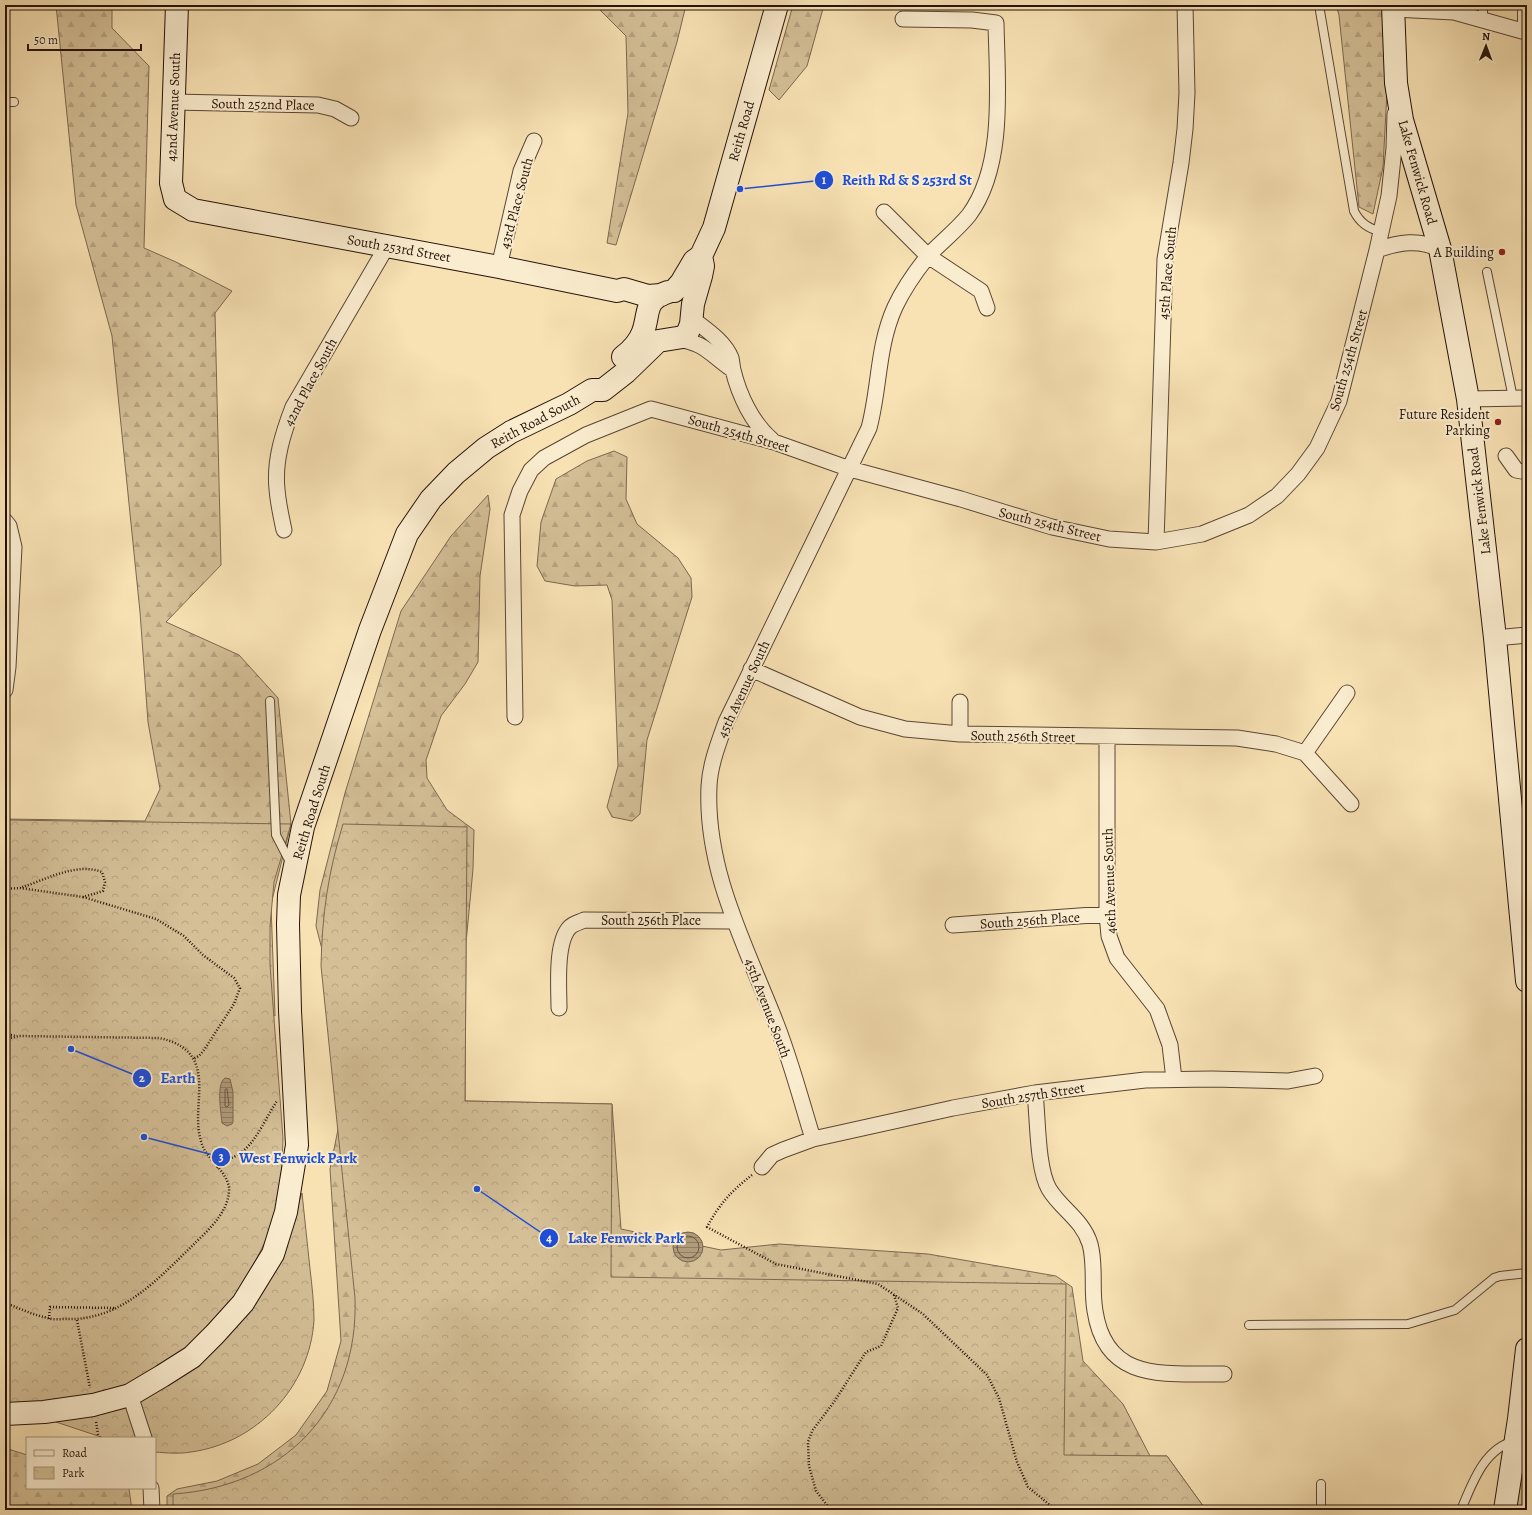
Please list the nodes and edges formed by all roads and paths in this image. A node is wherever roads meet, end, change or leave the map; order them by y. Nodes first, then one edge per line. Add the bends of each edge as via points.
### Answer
1 (177, 5) edge
2 (777, 5) edge
3 (1184, 5) edge
4 (1319, 5) edge
5 (1484, 5) edge
6 (1522, 5) edge
7 (1393, 7) edge
8 (903, 19) dead end
9 (1483, 20) junction
10 (1522, 31) joint
11 (1396, 83) junction
12 (5, 102) edge
13 (14, 102) dead end
14 (172, 102) junction
15 (351, 118) dead end
16 (534, 141) dead end
17 (182, 205) joint
18 (884, 212) dead end
19 (1381, 232) junction
20 (387, 246) junction
21 (1440, 249) junction
22 (1377, 250) junction
23 (701, 256) junction
24 (928, 256) junction
25 (499, 266) junction
26 (1487, 272) dead end
27 (617, 291) junction
28 (668, 293) junction
29 (987, 308) dead end
30 (692, 313) junction
31 (645, 320) junction
32 (670, 339) junction
33 (733, 370) junction
34 (592, 390) junction
35 (1468, 398) junction
36 (1520, 398) edge
37 (774, 442) junction
38 (1506, 456) dead end
39 (850, 469) junction
40 (1527, 472) edge
41 (5, 521) edge
42 (284, 530) dead end
43 (1156, 542) junction
44 (1527, 635) edge
45 (1495, 638) junction
46 (751, 669) junction
47 (5, 690) edge
48 (1347, 693) dead end
49 (270, 701) dead end
50 (960, 702) dead end
51 (515, 717) dead end
52 (960, 734) junction
53 (1107, 738) junction
54 (1305, 753) junction
55 (1351, 804) dead end
56 (293, 870) junction
57 (5, 888) edge
58 (20, 888) junction
59 (82, 897) junction
60 (1107, 914) junction
61 (733, 920) junction
62 (953, 925) dead end
63 (1527, 981) edge
64 (558, 1008) dead end
65 (5, 1034) edge
66 (19, 1036) junction
67 (5, 1039) edge
68 (193, 1058) junction
69 (1316, 1076) dead end
70 (1174, 1079) junction
71 (295, 1081) junction
72 (1035, 1093) junction
73 (813, 1139) junction
74 (223, 1152) dead end
75 (222, 1160) junction
76 (218, 1168) junction
77 (762, 1168) joint
78 (1527, 1273) edge
79 (894, 1294) junction
80 (5, 1303) edge
81 (117, 1308) junction
82 (49, 1319) junction
83 (76, 1320) junction
84 (1249, 1325) dead end
85 (1527, 1349) edge
86 (1224, 1374) dead end
87 (130, 1395) junction
88 (93, 1405) junction
89 (5, 1414) edge
90 (100, 1437) edge
91 (144, 1437) edge
92 (1515, 1441) junction
93 (1321, 1484) dead end
94 (150, 1489) edge
95 (152, 1510) edge
96 (831, 1510) edge
97 (1056, 1510) edge
98 (1321, 1510) edge
99 (1461, 1510) edge
100 (1504, 1510) edge

1 - 14 main road, 42nd Avenue South
2 - 23 main road, Reith Road via 714,228
3 - 43 street, 45th Place South via 1187,92 1181,163 1165,259
4 - 19 lane via 1354,210 1363,224
5 - 9 lane
6 - 10 lane
7 - 9 street via 1443,11
7 - 11 main road, Lake Fenwick Road
8 - 24 street, 45th Avenue South via 972,20 996,24 998,118 993,154 985,183 969,215
9 - 10 street
11 - 19 street, South 254th Street via 1394,148 1389,196
11 - 21 main road, Lake Fenwick Road via 1410,151
12 - 13 lane
14 - 15 street, South 252nd Place via 318,105 335,109
14 - 17 main road, 42nd Avenue South via 171,191
16 - 25 street, 43rd Place South via 521,171
17 - 20 main road, South 253rd Street via 193,210
18 - 24 street
19 - 22 street, South 254th Street
20 - 25 main road, South 253rd Street
20 - 42 street, 42nd Place South via 293,407 286,425 277,465 276,489
21 - 22 street via 1416,242
21 - 35 main road, Lake Fenwick Road
22 - 43 street, South 254th Street via 1339,401 1317,448 1298,474 1277,496 1249,515 1202,534
23 - 28 main road, Reith Road via 694,261 681,283
23 - 30 main road, Reith Road via 703,266
24 - 29 street via 980,291
24 - 39 street, 45th Avenue South via 895,306 880,356 871,421
25 - 27 main road, South 253rd Street
26 - 36 lane
27 - 28 main road, South 253rd Street via 624,289 648,296
27 - 31 main road, South 253rd Street via 640,310
28 - 30 main road via 680,292 689,298
28 - 31 main road, Reith Road South via 652,300
30 - 32 main road, Reith Road South via 688,332 683,337
30 - 33 street via 694,320 727,350 732,359
31 - 32 main road via 649,333
31 - 34 main road, Reith Road South via 643,333 636,346 596,378
32 - 33 street via 689,340 702,345
32 - 34 main road, Reith Road South via 658,341 651,346 612,384 602,390
33 - 37 street via 752,419
34 - 56 main road, Reith Road South via 511,432 486,448 456,473 431,499 406,534 370,630 303,827
35 - 36 street
35 - 45 main road, Lake Fenwick Road
37 - 39 street, South 254th Street
37 - 51 street, South 254th Street via 651,409 586,435 544,458 531,470 512,515
38 - 40 street via 1516,470
39 - 43 street, South 254th Street via 1052,527 1109,539
39 - 46 street, 45th Avenue South
41 - 47 street via 9,526 14,547
44 - 45 street
45 - 63 main road, Lake Fenwick Road
46 - 52 street, South 256th Street via 860,717 905,729
46 - 61 street, 45th Avenue South via 726,722 715,753 709,785 710,828 718,872
48 - 54 street
49 - 56 lane via 276,835
50 - 52 street
52 - 53 street, South 256th Street
53 - 54 street, South 256th Street via 1237,738 1276,744
53 - 60 street, 46th Avenue South
54 - 55 street
56 - 71 main road, Reith Road South via 288,924
57 - 58 path
58 - 59 path
58 - 59 path via 71,871 94,868 102,872 105,882 103,891
59 - 68 path via 156,919 184,936 203,955 234,978 240,988 234,1004 200,1056
60 - 62 street, South 256th Place
60 - 70 street, 46th Avenue South via 1109,936 1117,958 1156,1009 1170,1046
61 - 64 street, South 256th Place via 584,920 570,926 560,957
61 - 73 street, 45th Avenue South via 777,1025
65 - 66 path
66 - 67 path
66 - 68 path via 159,1038 180,1045
68 - 76 path via 198,1075 198,1129 205,1150
69 - 70 street, South 257th Street via 1288,1081
70 - 72 street, South 257th Street
71 - 75 path via 277,1100 248,1146 232,1158
71 - 87 main road, Reith Road South via 297,1145 294,1172 286,1212 273,1254 243,1303 192,1357
72 - 73 street, South 257th Street
72 - 86 street via 1045,1180 1052,1193 1084,1229 1090,1245 1099,1334 1115,1356 1141,1370 1155,1373
73 - 77 street, South 257th Street via 777,1152
74 - 75 path
75 - 76 path
76 - 81 path via 230,1186 229,1194 214,1224 155,1282
77 - 79 path via 732,1191 707,1227 776,1264 878,1284
78 - 84 lane via 1494,1278 1455,1310 1408,1324
79 - 96 path via 898,1308 881,1346 866,1352 812,1431 808,1442 809,1466 816,1491
79 - 97 path via 923,1314 987,1374 999,1398 1017,1462 1028,1487
80 - 82 path
81 - 82 path via 50,1307
81 - 83 path via 105,1314
82 - 83 path
83 - 88 path
85 - 92 main road
87 - 88 main road, Reith Road South
87 - 91 street
88 - 89 main road, Reith Road South
88 - 90 path
92 - 99 lane via 1503,1444 1479,1470
92 - 100 main road
93 - 98 lane
94 - 95 street

